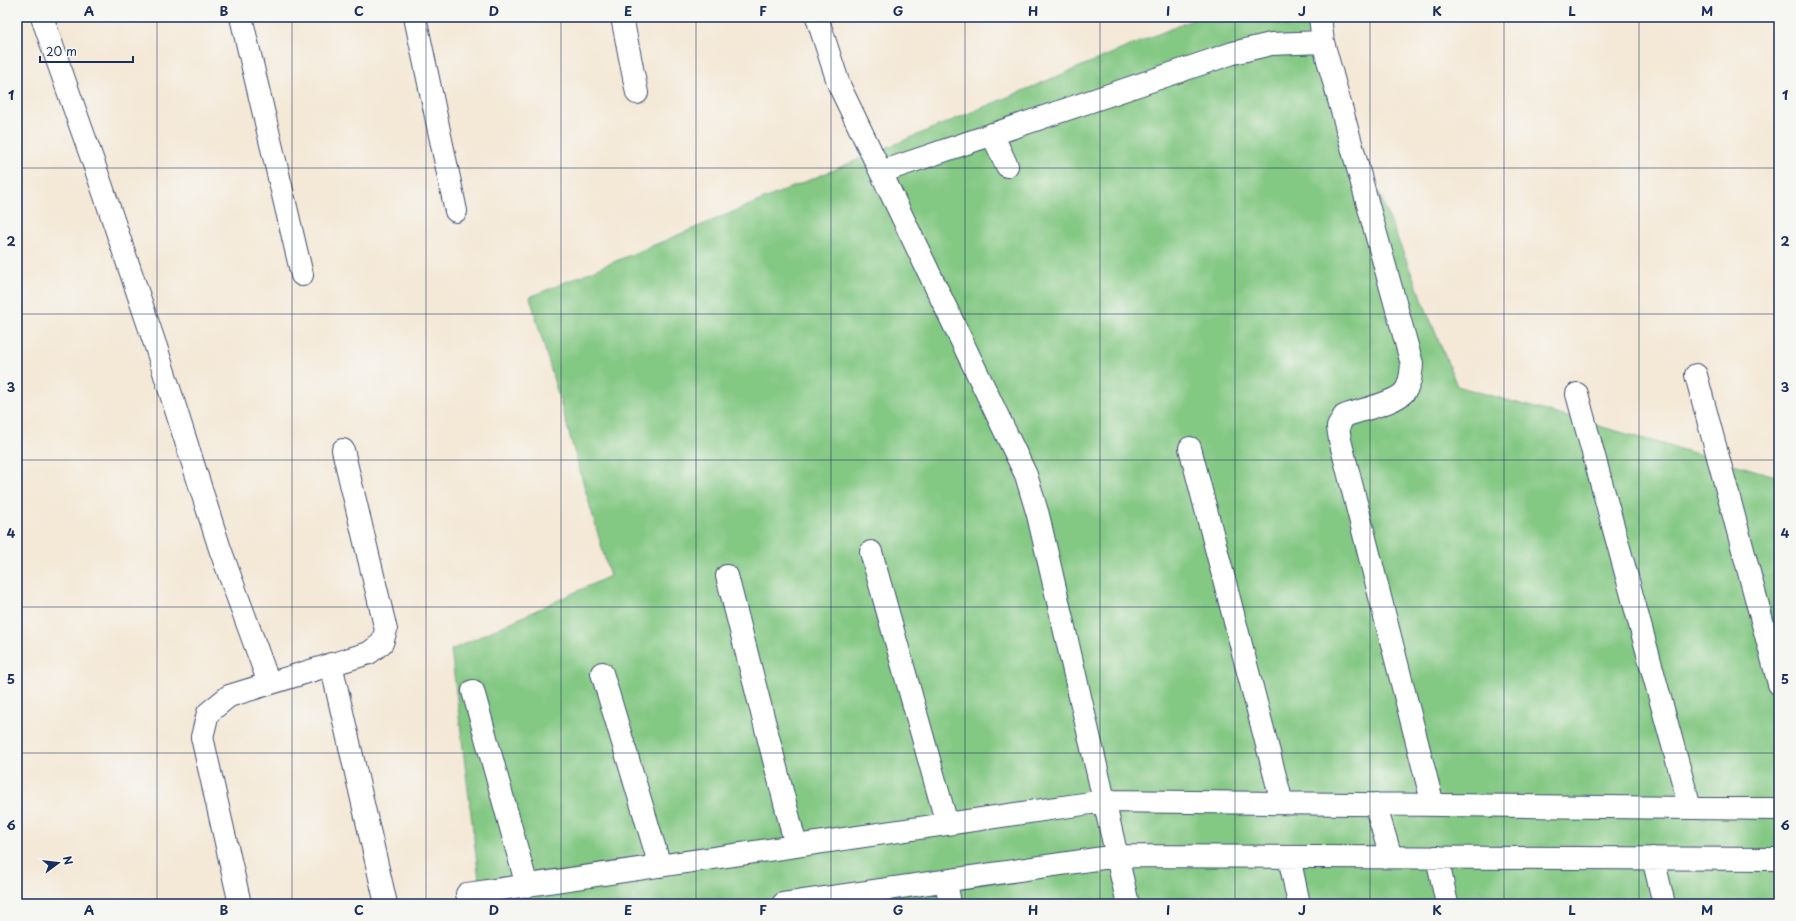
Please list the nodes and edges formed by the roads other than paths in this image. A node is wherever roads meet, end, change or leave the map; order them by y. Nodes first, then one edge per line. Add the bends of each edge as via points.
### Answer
1 (42, 17) edge
2 (241, 17) edge
3 (415, 17) edge
4 (622, 17) edge
5 (816, 17) edge
6 (1320, 17) edge
7 (1323, 42) junction
8 (637, 93) dead end
9 (992, 134) junction
10 (1007, 166) dead end
11 (881, 172) junction
12 (456, 210) dead end
13 (302, 275) dead end
14 (1696, 375) dead end
15 (1577, 394) dead end
16 (1190, 448) dead end
17 (343, 450) dead end
18 (871, 552) dead end
19 (727, 576) dead end
20 (331, 664) junction
21 (602, 673) dead end
22 (269, 683) junction
23 (1779, 684) edge
24 (473, 691) dead end
25 (1104, 801) junction
26 (1282, 803) junction
27 (1375, 804) junction
28 (1433, 805) junction
29 (1690, 808) junction
30 (1779, 809) edge
31 (947, 824) junction
32 (796, 846) junction
33 (1117, 856) junction
34 (1289, 857) junction
35 (1391, 857) junction
36 (1437, 857) junction
37 (1653, 858) junction
38 (1779, 859) edge
39 (660, 866) junction
40 (946, 881) junction
41 (527, 886) junction
42 (467, 894) dead end
43 (808, 902) edge
44 (240, 904) edge
45 (386, 904) edge
46 (783, 904) edge
47 (950, 904) edge
48 (1128, 904) edge
49 (1299, 904) edge
50 (1447, 904) edge
51 (1664, 904) edge

1 - 22 street via 102,187 220,550
2 - 13 street
3 - 12 street
4 - 8 street
5 - 11 street via 839,85
6 - 7 street
7 - 9 street via 1271,44 1233,53
7 - 28 street via 1412,364 1410,381 1405,392 1393,400 1344,416 1338,427
9 - 10 street
9 - 11 street
11 - 25 street via 1026,475 1038,516
14 - 23 street
15 - 29 street
16 - 26 street
17 - 20 street via 386,630 382,643 369,653
18 - 31 street
19 - 32 street
20 - 22 street
20 - 45 street
21 - 39 street
22 - 44 street via 229,696 208,713 202,737
24 - 41 street
25 - 26 street
25 - 31 street
25 - 33 street
26 - 27 street
27 - 28 street
27 - 35 street
28 - 29 street
29 - 30 street
31 - 32 street
32 - 39 street
33 - 34 street
33 - 40 street
33 - 48 street
34 - 35 street
34 - 49 street
35 - 36 street
36 - 37 street
36 - 50 street
37 - 38 street
37 - 51 street
39 - 41 street
40 - 43 street
40 - 47 street
41 - 42 street
43 - 46 street

